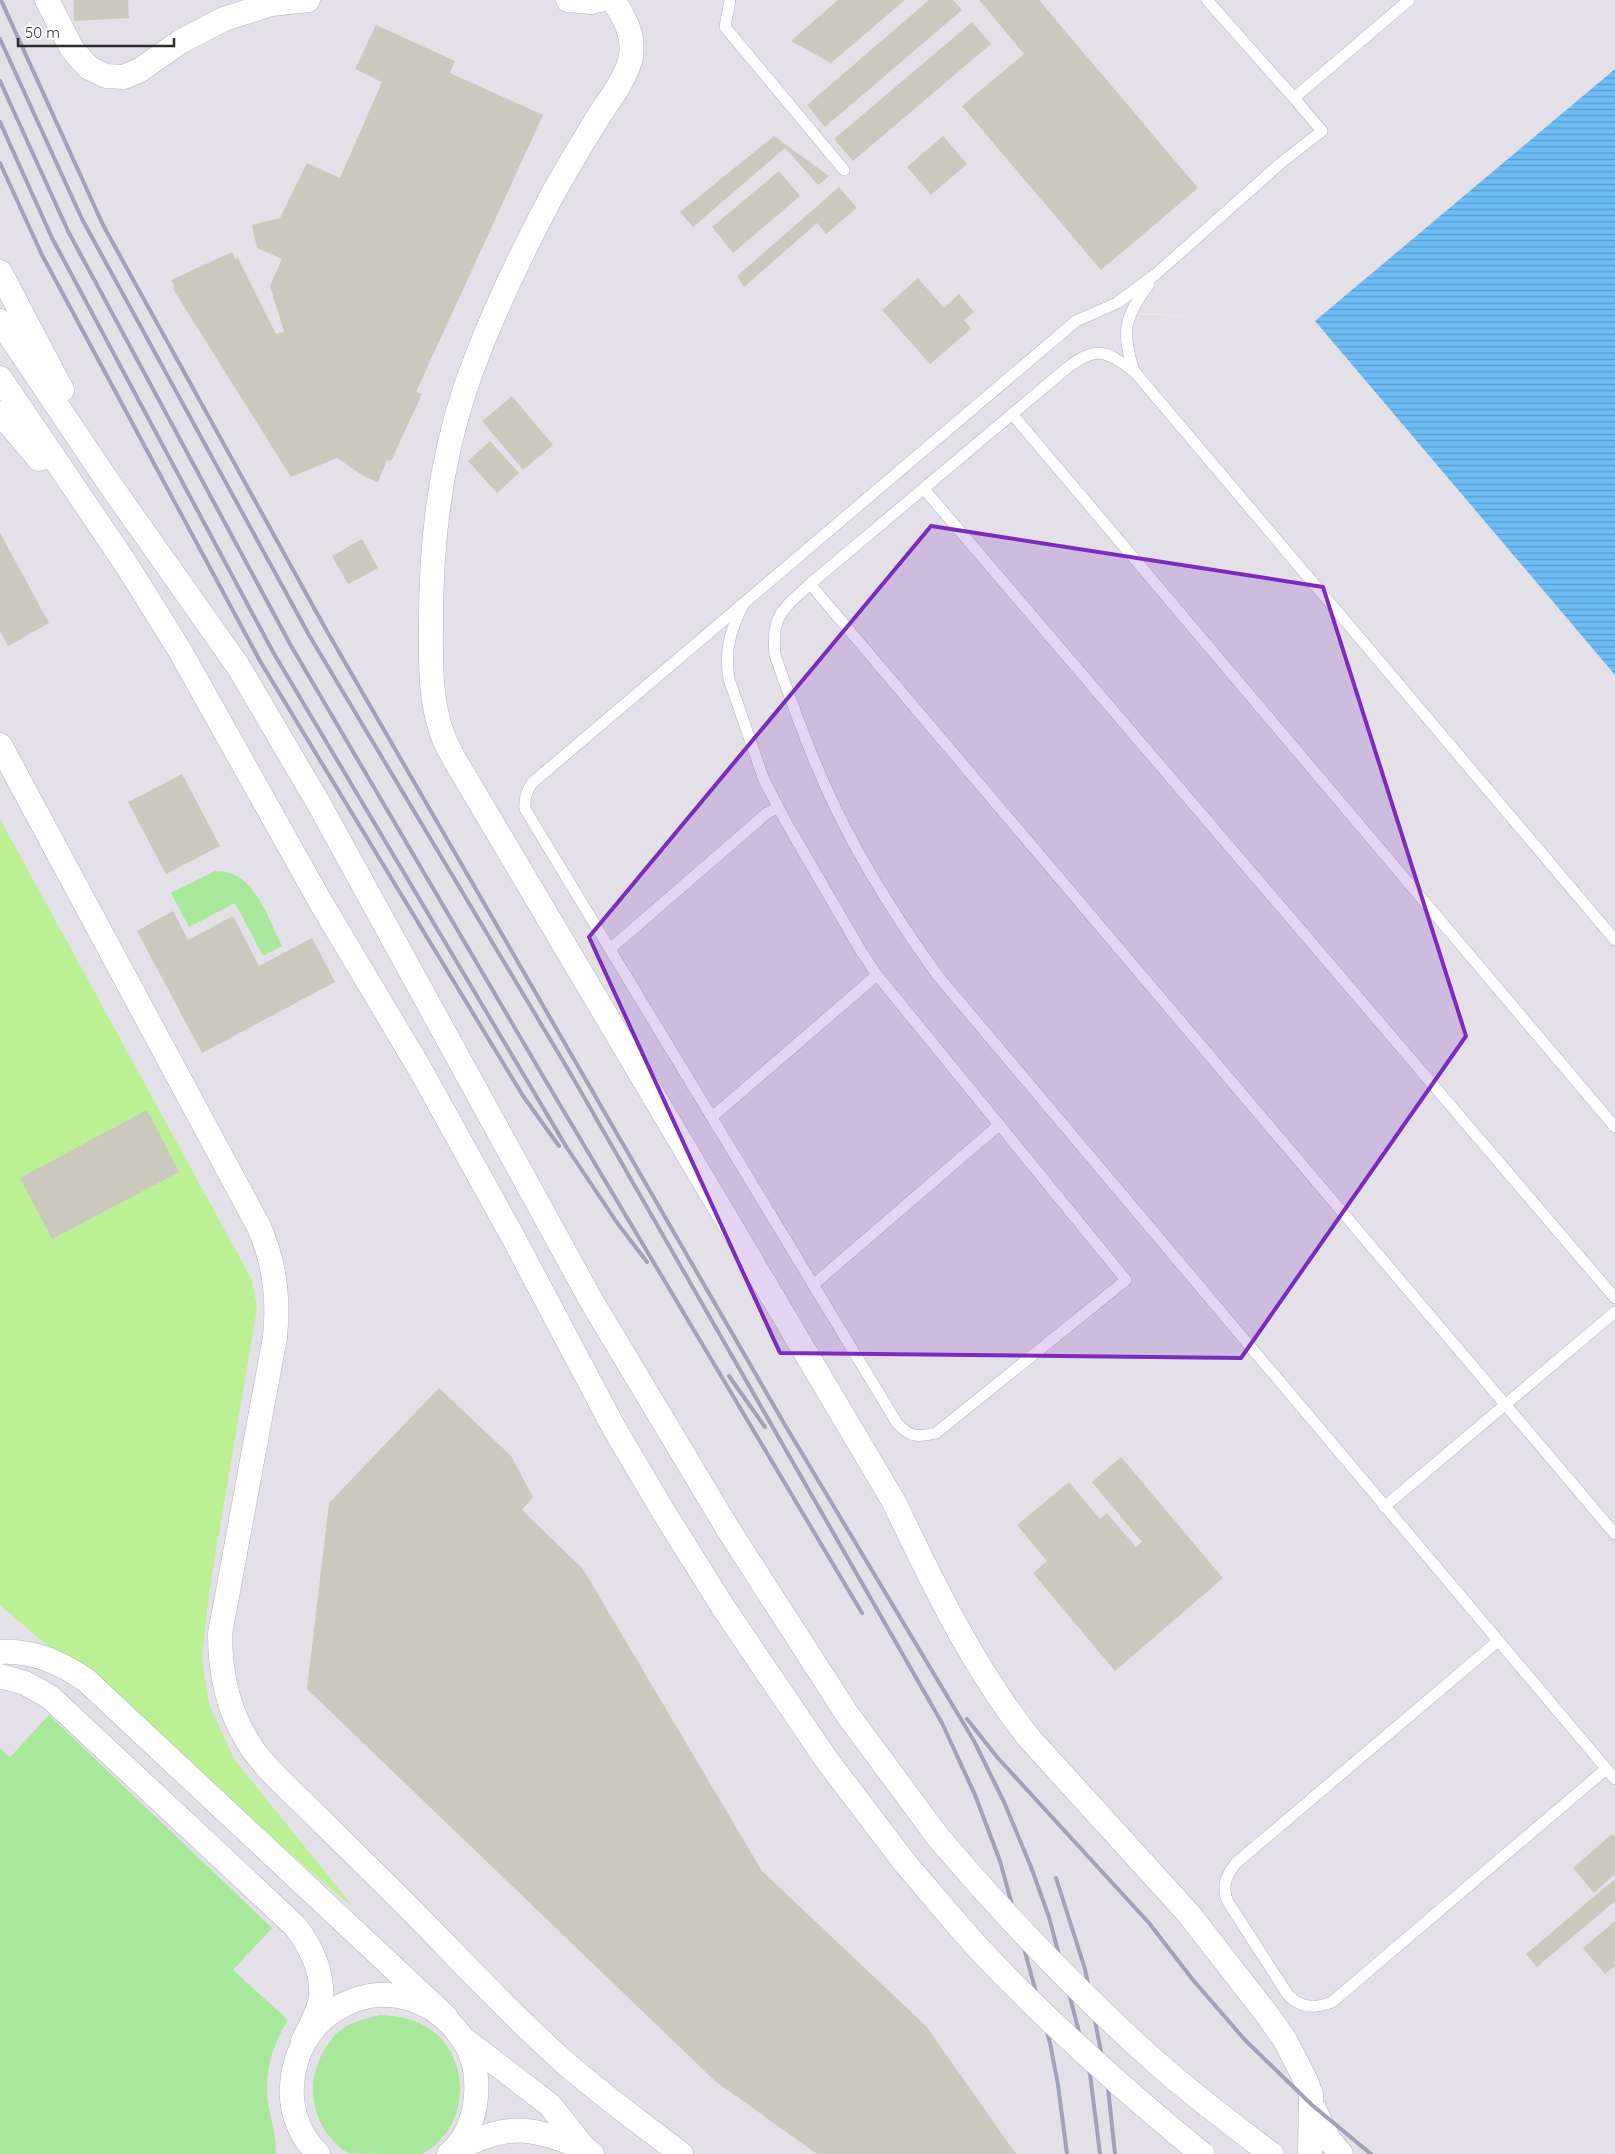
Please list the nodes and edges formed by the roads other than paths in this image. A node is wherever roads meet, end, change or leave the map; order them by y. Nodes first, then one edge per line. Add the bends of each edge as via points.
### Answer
1 (47, 0) edge
2 (308, 0) edge
3 (568, 0) edge
4 (599, 0) edge
5 (613, 0) edge
6 (730, 0) edge
7 (1409, 0) edge
8 (1215, 3) edge
9 (1294, 98) junction
10 (844, 170) dead end
11 (0, 272) edge
12 (1156, 274) junction
13 (0, 321) edge
14 (1134, 370) junction
15 (0, 378) edge
16 (0, 413) edge
17 (1012, 414) junction
18 (109, 483) junction
19 (924, 489) junction
20 (126, 564) junction
21 (810, 584) junction
22 (744, 603) junction
23 (0, 745) edge
24 (778, 808) junction
25 (1615, 940) edge
26 (610, 949) junction
27 (877, 975) junction
28 (712, 1117) junction
29 (999, 1125) junction
30 (1615, 1127) edge
31 (813, 1285) junction
32 (1615, 1298) edge
33 (1615, 1312) edge
34 (1505, 1404) junction
35 (1384, 1507) junction
36 (1615, 1534) edge
37 (1498, 1641) junction
38 (0, 1652) edge
39 (0, 1676) edge
40 (1606, 1769) junction
41 (1615, 1779) edge
42 (446, 2017) junction
43 (303, 2040) junction
44 (465, 2040) junction
45 (1312, 2105) junction
46 (298, 2125) junction
47 (588, 2150) edge
48 (452, 2152) edge
49 (297, 2154) edge
50 (318, 2154) edge
51 (681, 2154) edge
52 (1202, 2154) edge
53 (1271, 2154) edge
54 (1310, 2154) edge
55 (1341, 2154) edge

1 - 2 street via 72,49 89,68 106,76 124,77 224,19 271,4
3 - 4 street
5 - 45 street via 624,16 631,38 630,60 622,80 564,173 527,244 490,324 449,449 437,515 431,578 431,659 435,708 442,734 894,1502 984,1675 1029,1738 1188,1913 1266,2012 1306,2080
6 - 10 lane via 725,26
7 - 9 lane
8 - 9 lane
9 - 12 lane via 1322,131 1282,162
11 - 18 street
12 - 14 lane via 1132,310 1126,328 1126,345
12 - 22 lane via 1117,303 1076,321
13 - 18 street
14 - 17 lane via 1109,354 1081,357
14 - 25 lane
15 - 20 street
16 - 20 street
17 - 19 lane
17 - 30 lane
18 - 53 street, bridge via 238,666 319,804 592,1302 728,1529 847,1714 938,1837 983,1890 1082,1993 1158,2064
19 - 21 lane
19 - 32 lane
20 - 52 street, bridge via 180,649 320,901 424,1078 513,1236 614,1428 723,1607 826,1759 905,1863 982,1951 1027,1998 1145,2108
21 - 34 lane
21 - 35 lane via 784,608 776,623 773,636 775,655 824,784 887,903 965,1010
22 - 24 lane via 732,625 728,642 728,679 764,780
22 - 26 lane via 527,791 525,809
23 - 51 street via 260,1227 272,1262 278,1302 276,1337 220,1634 222,1673 241,1730 285,1785 522,2022 605,2096
24 - 26 lane via 768,813
24 - 27 lane
26 - 28 lane
27 - 28 lane
27 - 29 lane
28 - 31 lane
29 - 31 lane
29 - 31 lane via 1126,1280 936,1433 919,1436 904,1431 897,1422
33 - 34 lane
34 - 35 lane
34 - 36 lane
35 - 37 lane
37 - 40 lane
37 - 40 lane via 1229,1872 1224,1888 1228,1902 1288,1995 1304,2006 1322,2006 1332,2002
38 - 42 street via 57,1663 87,1681
39 - 43 street via 25,1683 50,1697 295,1926 314,1958 321,1997
40 - 41 lane
42 - 43 street via 422,2002 396,1995 369,1995 343,2004 320,2019
42 - 44 street
43 - 46 street via 292,2078 291,2097
44 - 47 street via 550,2105
44 - 48 street via 476,2067 477,2096 470,2125
45 - 54 street
45 - 55 street via 1329,2140
46 - 49 street
46 - 50 street
47 - 48 street via 551,2135 503,2130

